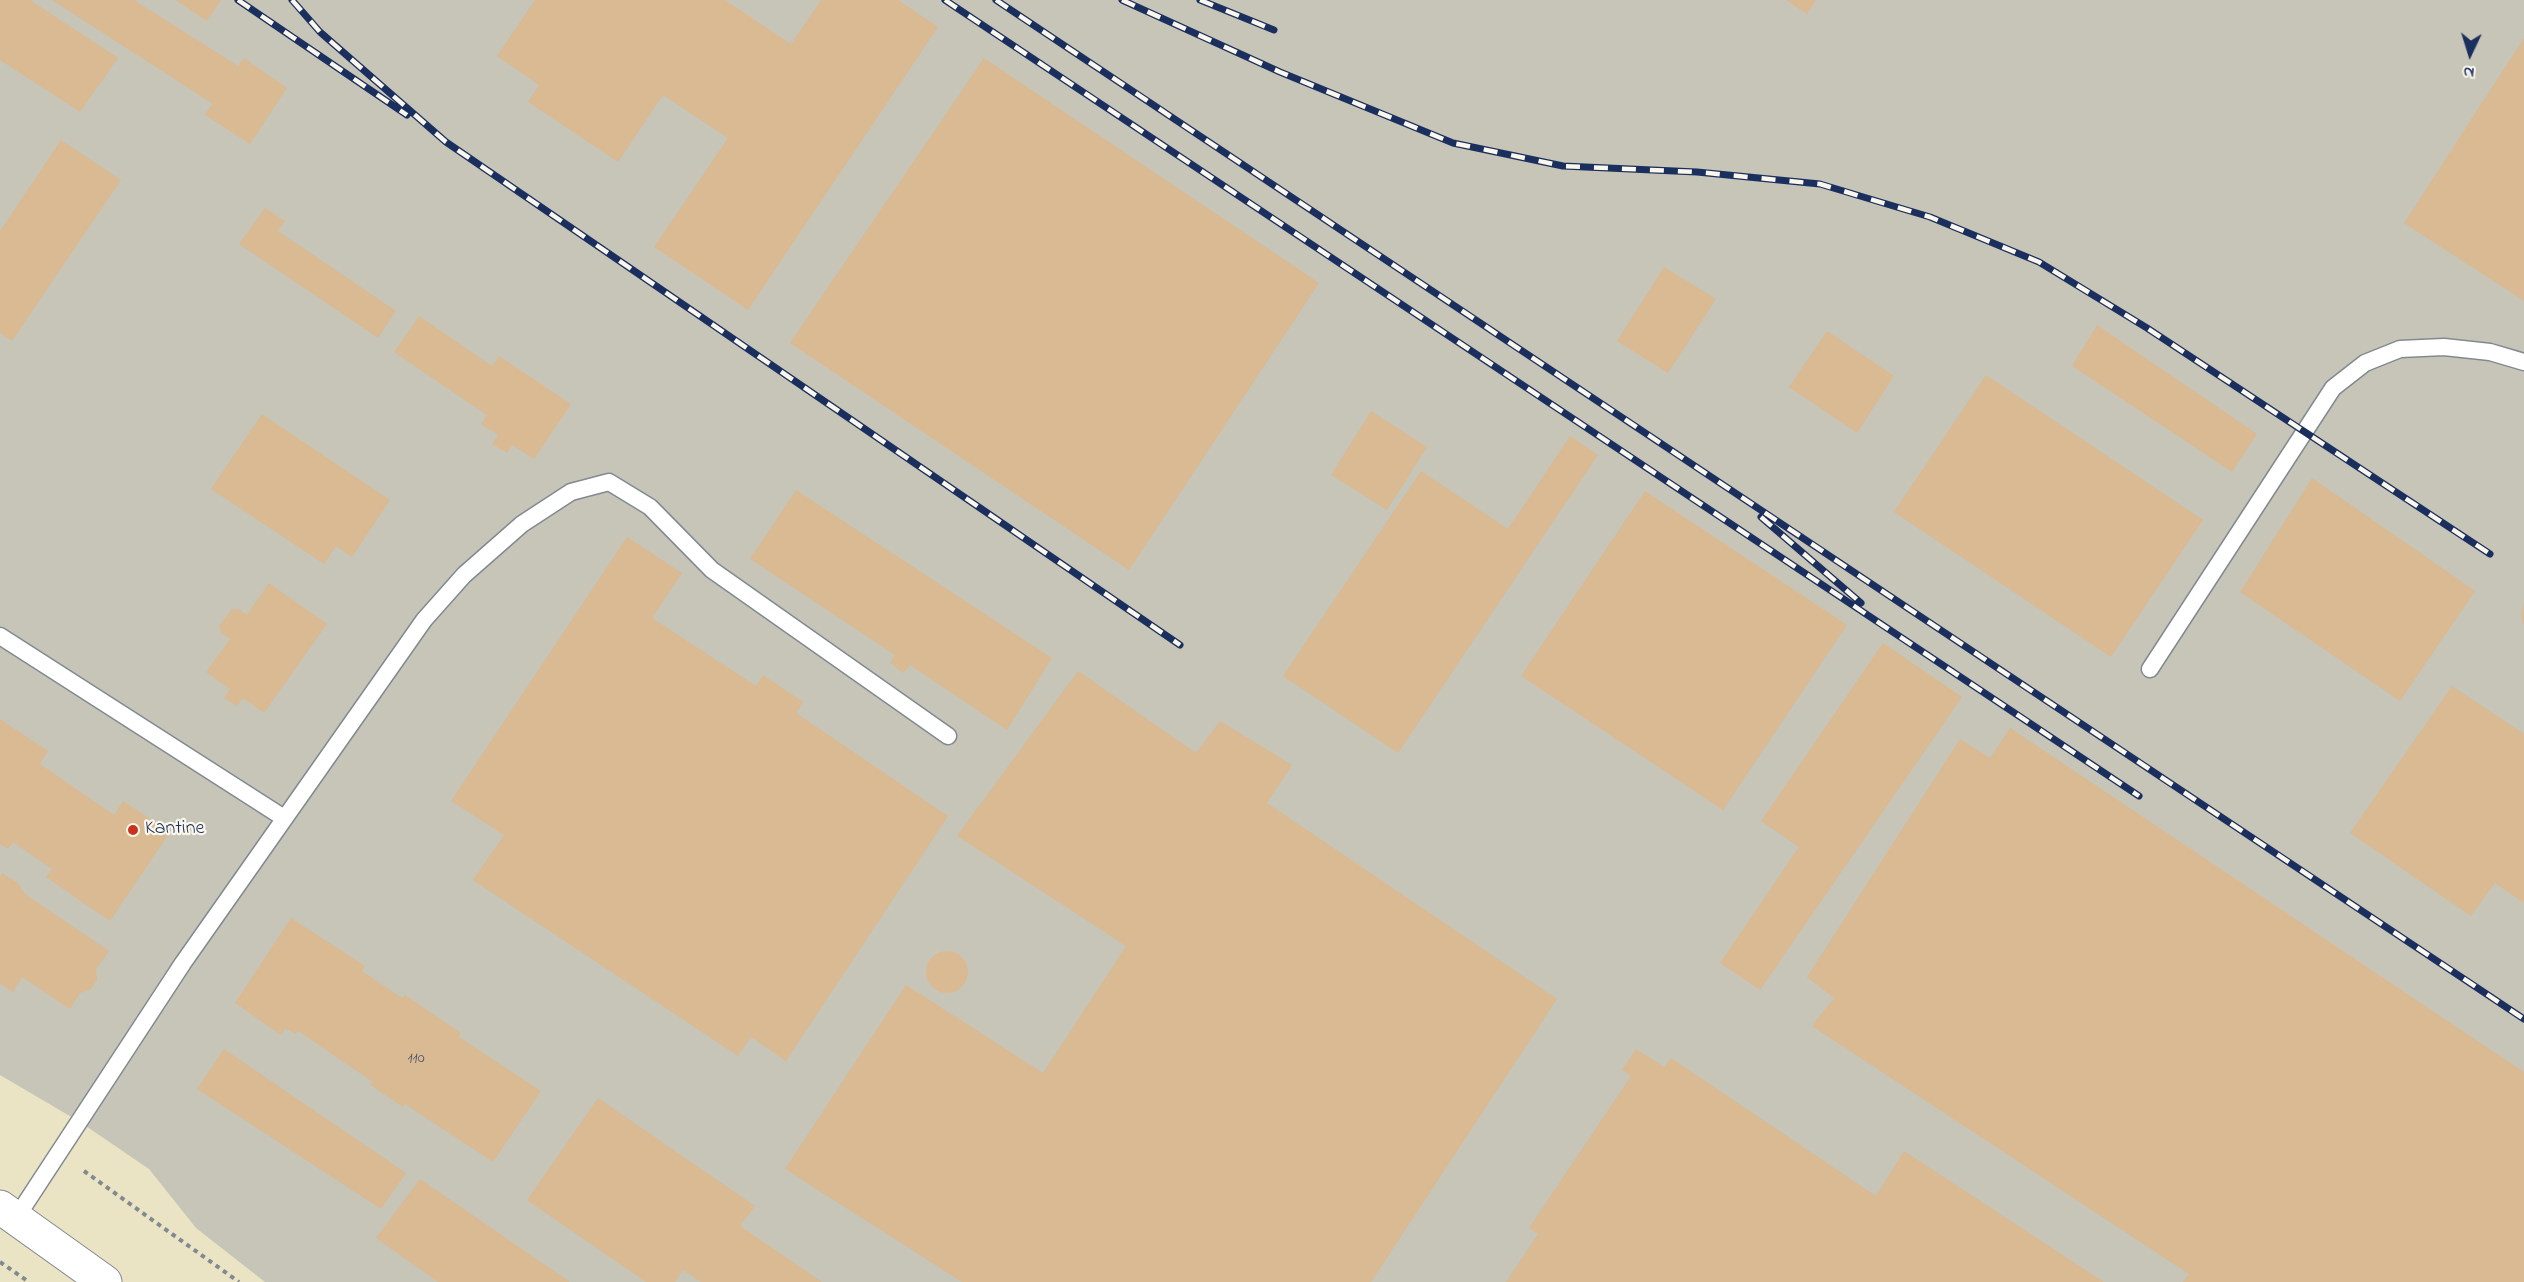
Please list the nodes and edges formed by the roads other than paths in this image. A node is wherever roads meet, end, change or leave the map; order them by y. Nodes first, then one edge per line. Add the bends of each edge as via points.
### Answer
1 (2524, 362) edge
2 (0, 636) edge
3 (2150, 669) dead end
4 (948, 736) dead end
5 (284, 818) junction
6 (8, 1213) edge
7 (105, 1282) edge

1 - 3 lane via 2490,352 2444,347 2400,349 2365,363 2333,388
2 - 5 lane
4 - 5 lane via 711,570 650,507 609,482 571,492 522,524 464,575 424,620
5 - 6 lane via 59,1153
6 - 7 main road

